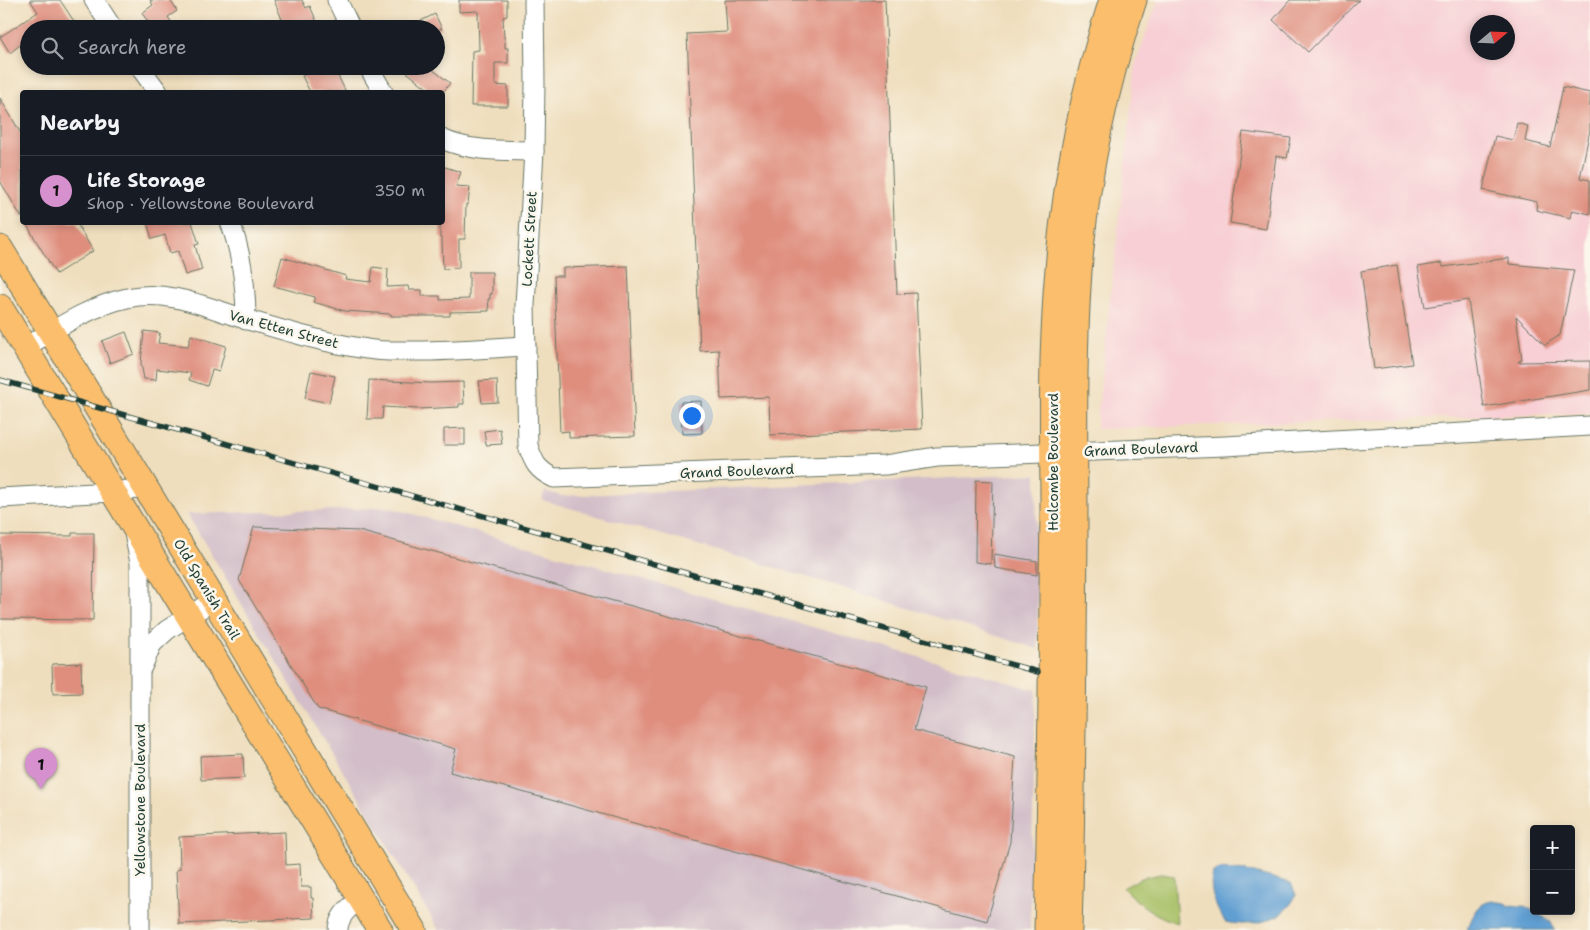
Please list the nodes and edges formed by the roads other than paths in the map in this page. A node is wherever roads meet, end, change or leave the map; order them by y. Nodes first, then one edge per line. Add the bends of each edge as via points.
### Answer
1 (94, 0) edge
2 (338, 0) edge
3 (534, 0) edge
4 (1112, 0) edge
5 (1134, 0) edge
6 (107, 20) edge
7 (347, 20) edge
8 (146, 75) edge
9 (373, 75) edge
10 (157, 90) edge
11 (382, 90) edge
12 (445, 140) edge
13 (534, 151) junction
14 (231, 225) edge
15 (0, 248) edge
16 (0, 307) edge
17 (246, 320) junction
18 (51, 332) junction
19 (526, 346) junction
20 (24, 348) junction
21 (1590, 426) edge
22 (1064, 452) junction
23 (543, 473) joint
24 (146, 488) junction
25 (113, 492) junction
26 (0, 498) edge
27 (132, 525) junction
28 (214, 600) junction
29 (188, 617) junction
30 (140, 670) junction
31 (272, 697) junction
32 (247, 712) junction
33 (368, 855) junction
34 (344, 870) junction
35 (361, 899) junction
36 (140, 930) edge
37 (338, 930) edge
38 (380, 930) edge
39 (414, 930) edge
40 (1047, 930) edge
41 (1069, 930) edge

1 - 6 street
2 - 7 street
3 - 13 street, Lockett Street
4 - 22 main road, Holcombe Boulevard via 1080,117 1058,266 1054,333
5 - 22 main road, Holcombe Boulevard via 1122,34 1100,124 1087,204
8 - 10 street
9 - 11 street
12 - 13 street via 484,149
13 - 19 street, Lockett Street via 525,305
14 - 17 street via 242,262
15 - 18 main road, Old Spanish Trail
16 - 20 main road
17 - 18 street, Van Etten Street via 176,297 155,296 101,305
17 - 19 street, Van Etten Street via 321,341 369,350 433,351
18 - 20 street, Van Etten Street
18 - 24 main road, Old Spanish Trail
19 - 23 street, Lockett Street via 528,446 534,462
20 - 25 main road
21 - 22 street, Grand Boulevard
22 - 23 street, Grand Boulevard via 936,457 885,465 579,478 554,478
22 - 40 main road, Holcombe Boulevard
22 - 41 main road, Holcombe Boulevard via 1074,682
24 - 25 street
24 - 28 main road, Old Spanish Trail
25 - 26 street
25 - 27 main road
27 - 29 main road
27 - 30 street, Yellowstone Boulevard via 140,563
28 - 29 street, Yellowstone Boulevard
28 - 31 main road, Old Spanish Trail
29 - 30 street, Yellowstone Boulevard via 152,644
29 - 32 main road
30 - 36 street, Yellowstone Boulevard
31 - 32 main road
31 - 33 main road, Old Spanish Trail
32 - 34 main road
33 - 34 main road
33 - 39 main road, Old Spanish Trail
34 - 35 main road
35 - 37 street via 349,907 338,923
35 - 38 main road

